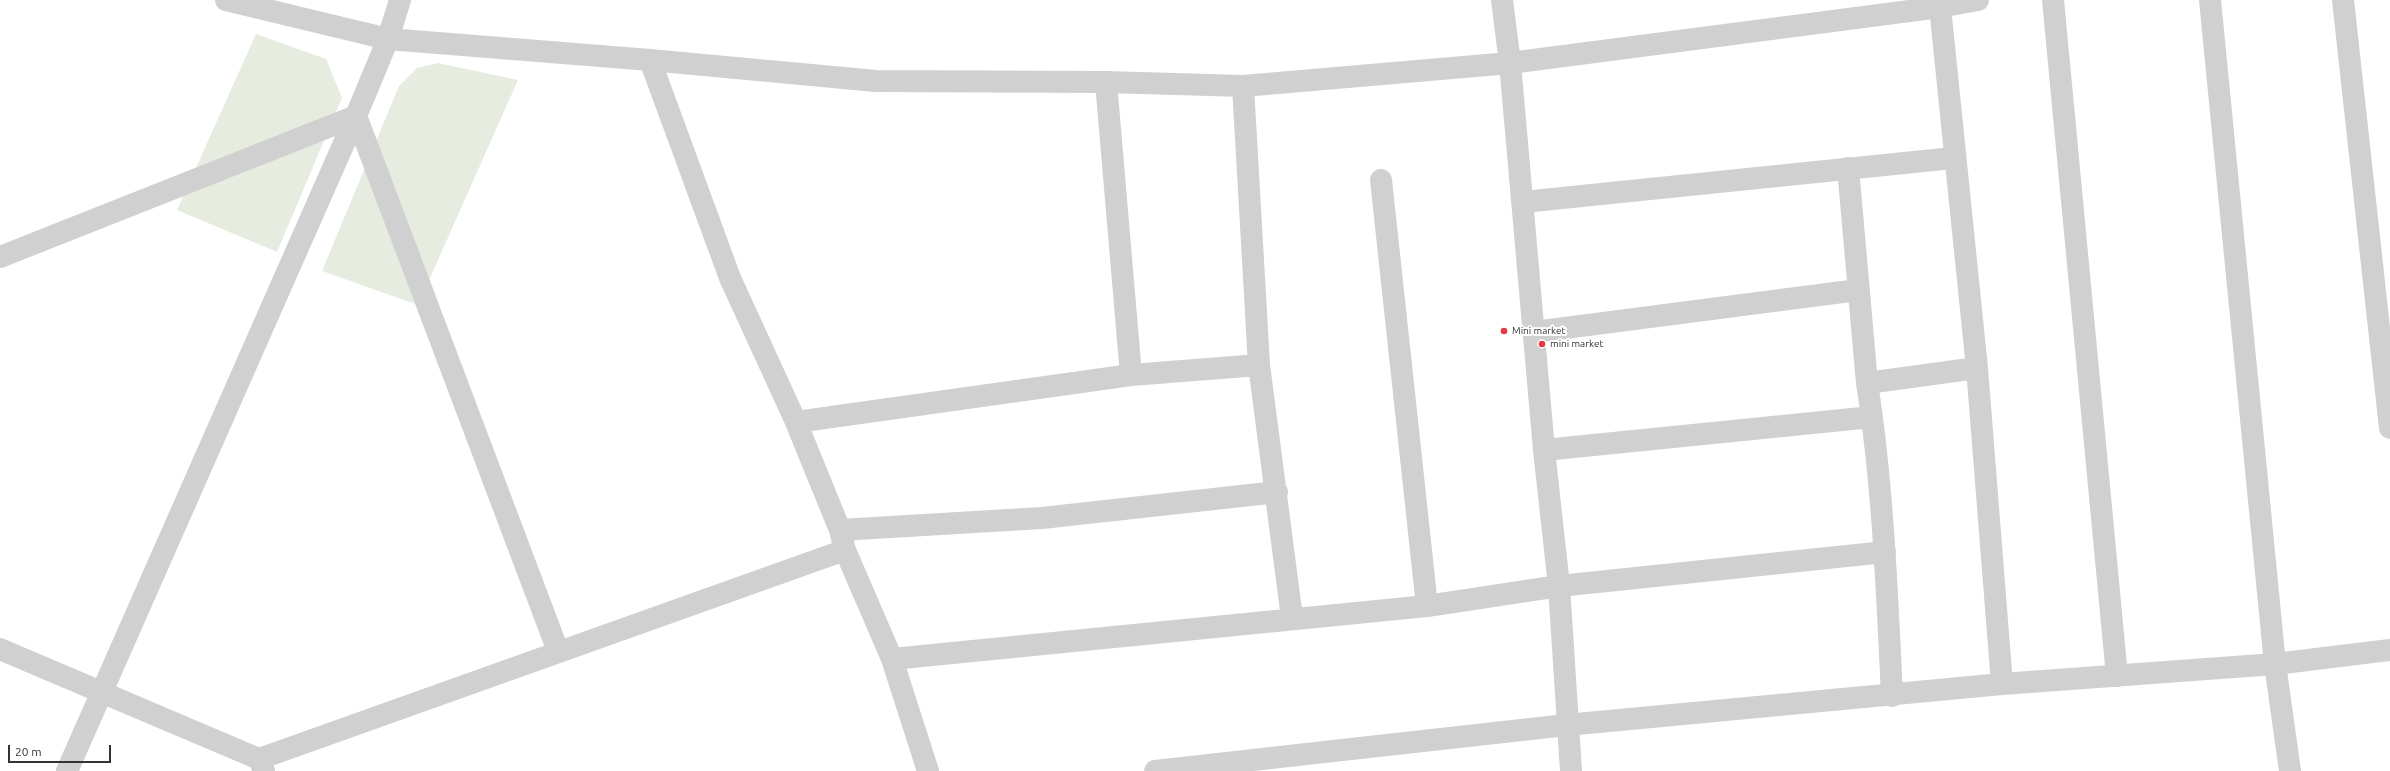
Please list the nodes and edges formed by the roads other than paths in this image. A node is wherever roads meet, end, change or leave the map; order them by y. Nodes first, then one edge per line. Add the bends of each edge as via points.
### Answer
1 (226, 0) edge
2 (400, 0) edge
3 (1502, 0) edge
4 (1978, 0) edge
5 (2053, 0) edge
6 (2210, 0) edge
7 (2343, 0) edge
8 (1940, 7) junction
9 (1838, 9) edge
10 (388, 39) junction
11 (650, 60) junction
12 (1510, 63) junction
13 (1106, 82) junction
14 (1243, 86) junction
15 (356, 116) junction
16 (1953, 158) junction
17 (1848, 168) junction
18 (1381, 180) dead end
19 (1523, 202) junction
20 (0, 257) edge
21 (1858, 290) junction
22 (1534, 332) junction
23 (1259, 365) junction
24 (1976, 368) junction
25 (1131, 375) junction
26 (1866, 383) junction
27 (1872, 418) junction
28 (796, 422) junction
29 (2390, 428) edge
30 (1544, 450) junction
31 (1277, 492) junction
32 (842, 540) junction
33 (1885, 552) junction
34 (1559, 586) junction
35 (1427, 606) junction
36 (1292, 618) junction
37 (0, 649) edge
38 (2390, 650) edge
39 (558, 651) junction
40 (892, 659) junction
41 (2275, 664) junction
42 (2117, 676) junction
43 (2002, 684) junction
44 (102, 694) junction
45 (1892, 696) junction
46 (1566, 725) junction
47 (262, 765) edge
48 (67, 771) edge
49 (928, 771) edge
50 (1154, 771) edge
51 (1571, 771) edge
52 (2290, 771) edge

1 - 10 street
2 - 10 street
3 - 12 street
4 - 8 street
5 - 42 street
6 - 41 street
7 - 29 street
8 - 9 street
8 - 16 street
9 - 12 street
10 - 11 street
10 - 15 street
11 - 13 street via 876,81
11 - 28 street via 730,278
12 - 14 street
12 - 19 street
13 - 14 street
13 - 25 street
14 - 23 street
15 - 20 street
15 - 39 street
15 - 44 street
16 - 17 street
16 - 24 street
17 - 19 street
17 - 21 street
18 - 35 street
19 - 22 street
21 - 22 street
21 - 26 street
22 - 30 street
23 - 25 street
23 - 31 street
24 - 26 street
24 - 43 street
25 - 28 street
26 - 27 street
27 - 30 street
27 - 33 street
28 - 32 street
30 - 34 street
31 - 32 street
31 - 36 street
32 - 39 street
32 - 40 street
33 - 34 street
33 - 45 street
34 - 35 street
34 - 46 street
35 - 36 street
36 - 40 street
37 - 44 street
38 - 41 street
39 - 47 street
40 - 49 street
41 - 42 street
41 - 52 street
42 - 43 street
43 - 45 street
44 - 47 street
44 - 48 street
45 - 46 street
46 - 50 street
46 - 51 street

